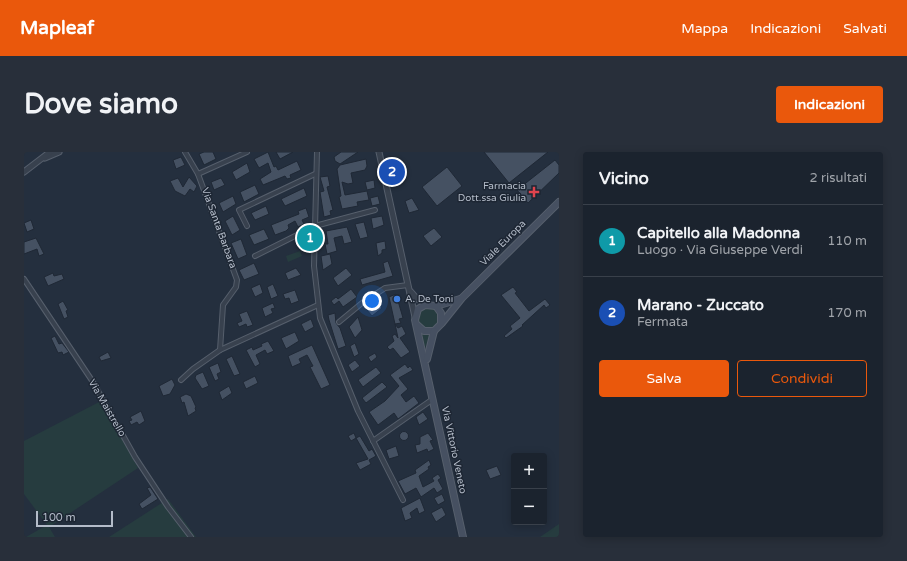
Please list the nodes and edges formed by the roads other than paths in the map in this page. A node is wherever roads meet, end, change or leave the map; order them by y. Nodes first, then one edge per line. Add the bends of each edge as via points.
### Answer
1 (50, 152) edge
2 (59, 152) edge
3 (185, 152) edge
4 (247, 152) edge
5 (380, 152) edge
6 (316, 155) edge
7 (43, 159) junction
8 (24, 172) edge
9 (198, 174) junction
10 (315, 174) junction
11 (559, 202) edge
12 (375, 210) dead end
13 (247, 226) dead end
14 (315, 226) junction
15 (255, 256) dead end
16 (24, 279) edge
17 (408, 286) junction
18 (462, 298) junction
19 (430, 304) junction
20 (318, 305) junction
21 (436, 306) junction
22 (416, 320) junction
23 (339, 322) dead end
24 (441, 324) junction
25 (434, 331) junction
26 (220, 350) junction
27 (426, 367) junction
28 (181, 380) dead end
29 (433, 399) junction
30 (373, 441) junction
31 (403, 500) dead end
32 (191, 537) edge
33 (463, 537) edge

1 - 7 street
2 - 7 street
3 - 9 street, Via Santa Barbara
4 - 9 street
5 - 17 street, Via Vittorio Veneto
6 - 10 street
7 - 8 street
9 - 26 street, Via Santa Barbara via 237,280 236,286 223,305
10 - 13 street via 239,210
10 - 14 street
11 - 18 main road, Viale Europa
12 - 14 street
14 - 15 street
14 - 20 street via 314,266
16 - 32 street, Via Maistrello via 92,382 135,457
17 - 19 street via 417,299
17 - 22 street, Via Vittorio Veneto
17 - 23 street via 385,288
18 - 21 main road, Viale Europa
18 - 24 main road, Viale Europa
19 - 21 main road
19 - 22 main road via 418,309
20 - 26 street
20 - 30 street via 320,318
21 - 24 main road via 442,312
22 - 25 main road via 424,331
22 - 27 main road, Via Vittorio Veneto
24 - 25 main road, Via Vittorio Veneto
25 - 27 main road, Via Vittorio Veneto
26 - 28 street
27 - 29 main road, Via Vittorio Veneto
29 - 30 street
29 - 33 main road, Via Vittorio Veneto
30 - 31 street

